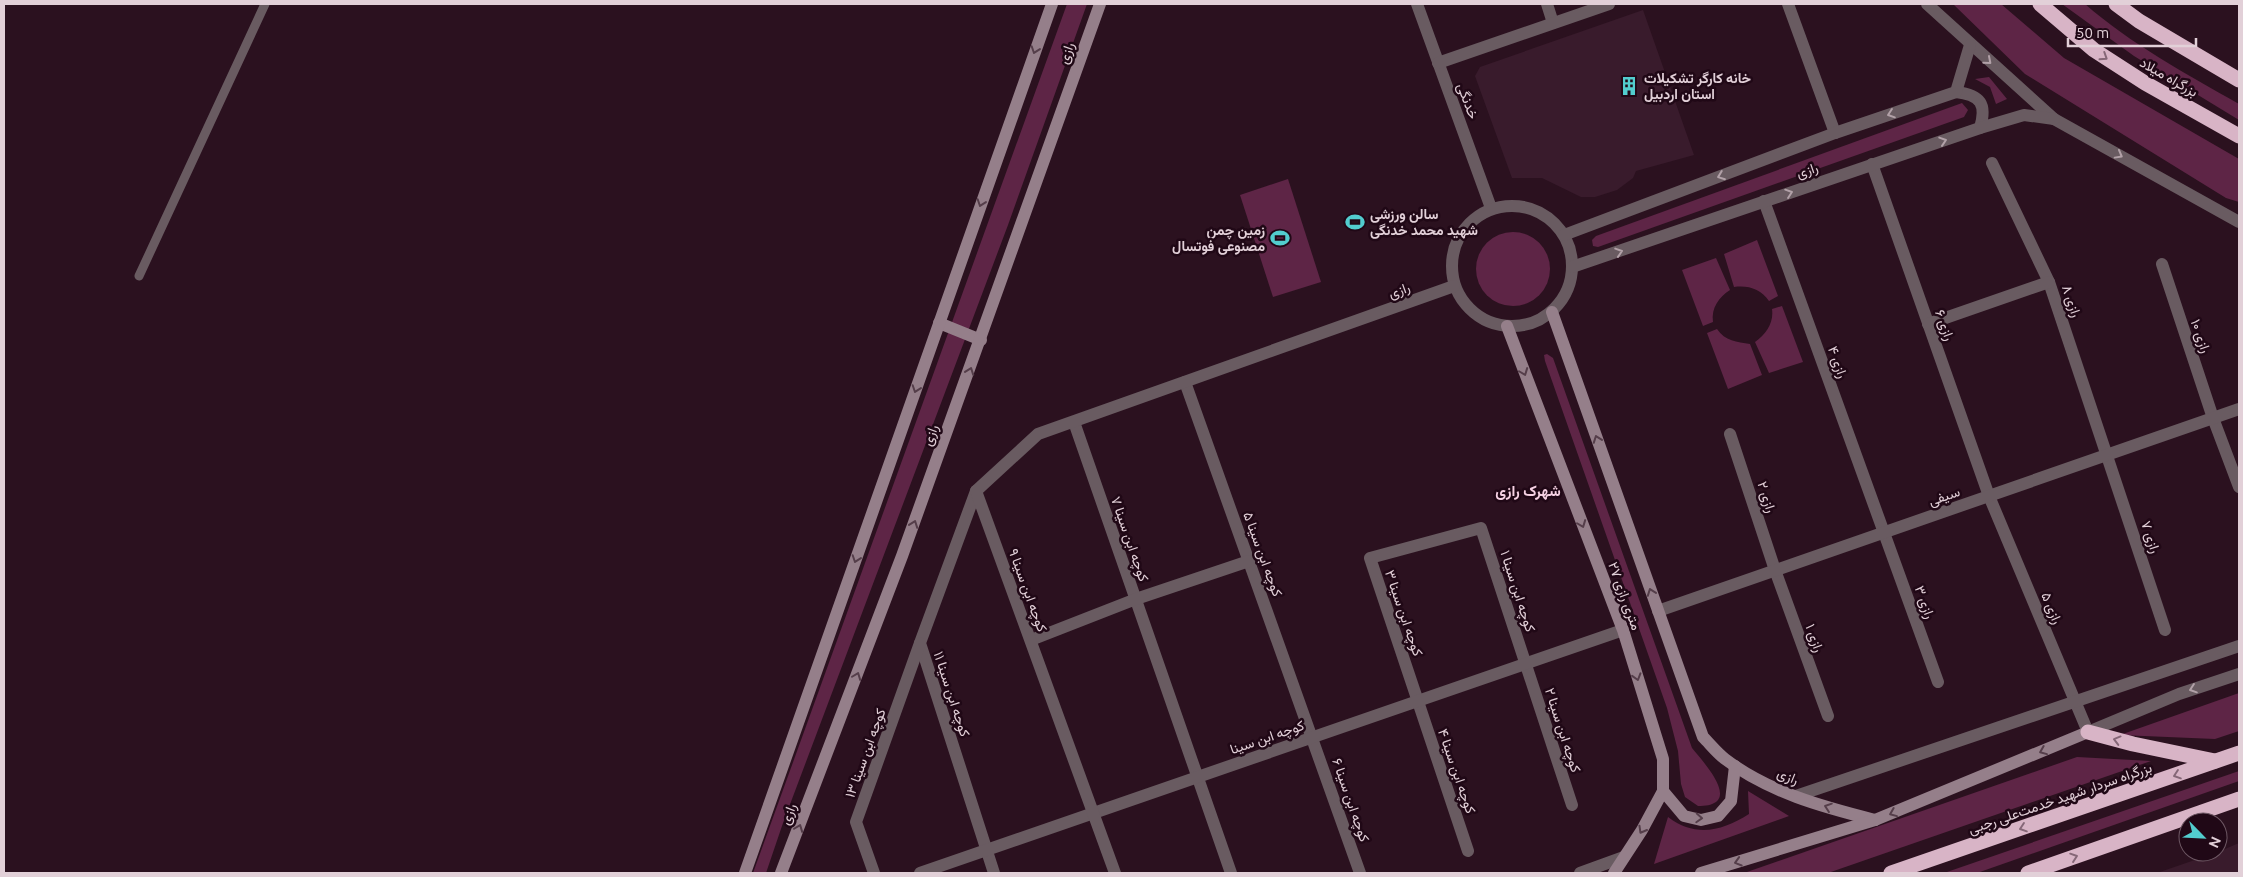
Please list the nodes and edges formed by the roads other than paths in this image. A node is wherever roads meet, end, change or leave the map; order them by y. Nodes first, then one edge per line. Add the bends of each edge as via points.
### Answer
1 (265, 4) edge
2 (1052, 4) edge
3 (1100, 4) edge
4 (1417, 4) edge
5 (1547, 4) edge
6 (1609, 4) edge
7 (1788, 4) edge
8 (1927, 4) edge
9 (2040, 4) edge
10 (2116, 4) edge
11 (1554, 23) junction
12 (1970, 45) junction
13 (1438, 63) junction
14 (2239, 80) edge
15 (1956, 92) junction
16 (2054, 119) junction
17 (1980, 128) junction
18 (1835, 133) junction
19 (2239, 136) edge
20 (1992, 163) dead end
21 (1872, 164) junction
22 (1764, 201) junction
23 (1490, 208) junction
24 (2239, 222) edge
25 (1564, 235) junction
26 (2162, 264) dead end
27 (1572, 267) junction
28 (139, 276) dead end
29 (2049, 282) junction
30 (1454, 286) junction
31 (1552, 312) junction
32 (939, 324) junction
33 (1928, 324) junction
34 (1507, 326) junction
35 (981, 340) junction
36 (1185, 382) junction
37 (2239, 409) edge
38 (2212, 418) junction
39 (1074, 422) junction
40 (1730, 434) dead end
41 (2108, 454) junction
42 (2239, 487) edge
43 (976, 492) junction
44 (1989, 496) junction
45 (1481, 528) joint
46 (1884, 532) junction
47 (1249, 561) junction
48 (1775, 570) junction
49 (1136, 599) junction
50 (1658, 611) junction
51 (1623, 630) junction
52 (2165, 630) dead end
53 (1030, 640) junction
54 (920, 643) junction
55 (2239, 646) edge
56 (1526, 663) junction
57 (2239, 674) edge
58 (1938, 682) dead end
59 (1418, 701) junction
60 (2075, 701) junction
61 (1828, 716) dead end
62 (2088, 732) junction
63 (1313, 737) junction
64 (1703, 737) joint
65 (2239, 753) edge
66 (2216, 762) junction
67 (1735, 766) junction
68 (1198, 777) junction
69 (1663, 790) junction
70 (1796, 796) junction
71 (2239, 799) edge
72 (1572, 806) dead end
73 (1092, 814) junction
74 (1875, 820) junction
75 (986, 850) junction
76 (1468, 851) dead end
77 (1624, 857) junction
78 (745, 873) edge
79 (781, 873) edge
80 (874, 873) edge
81 (920, 873) edge
82 (994, 873) edge
83 (1115, 873) edge
84 (1231, 873) edge
85 (1360, 873) edge
86 (1580, 873) edge
87 (1614, 873) edge
88 (1701, 873) edge
89 (1891, 873) edge
90 (2028, 873) edge

1 - 28 lane
2 -> 32 street, رازی
3 - 35 street, رازی
4 - 13 street, خدنگی
5 - 11 street
6 - 11 street
7 - 18 street
8 - 12 street
9 -> 19 highway, بزرگراه میلاد via 2094,50
10 - 14 highway via 2138,21
11 - 13 street
12 - 15 street
12 -> 16 street
13 - 23 street, خدنگی
15 - 17 street via 1980,100 1984,116
15 -> 18 street, رازی
16 - 17 street, رازی via 2024,115
16 -> 24 street
21 -> 17 street, رازی
18 -> 25 street, رازی
20 - 29 street, رازی ۸
22 -> 21 street, رازی
21 - 33 street, رازی ۶
27 -> 22 street, رازی
22 - 46 street, رازی ۴
23 - 25 street via 1511,205 1532,208 1550,218
23 - 30 street via 1461,232 1453,249
25 - 27 street via 1571,250
26 - 38 street, رازی ۱۰
27 - 31 street via 1570,284
29 - 33 street
29 - 41 street, رازی ۸
30 - 34 street via 1462,302 1474,314 1490,323
30 - 36 street, رازی
31 - 34 street via 1523,326
50 -> 31 street, ۲۷ متری رازی
32 - 35 street
32 -> 78 street, رازی
33 - 44 street, رازی ۶
34 -> 51 street, ۲۷ متری رازی
79 -> 35 street, رازی
36 - 39 street
36 - 47 street, کوچه ابن سینا ۵
37 - 38 street, سیفی
38 - 41 street, سیفی
38 - 42 street, رازی ۱۰
39 - 43 street via 1038,434
39 - 49 street, کوچه ابن سینا ۷
40 - 48 street, رازی ۲
41 - 44 street, سیفی
41 - 52 street, رازی ۷
43 - 53 street, کوچه ابن سینا ۹
43 - 54 street, کوچه ابن سینا ۱۱
44 - 46 street, سیفی
44 - 60 street, رازی ۵
45 - 56 street, کوچه ابن سینا ۱
45 - 59 street, کوچه ابن سینا ۳ via 1370,558
46 - 48 street, سیفی
46 - 58 street, رازی ۳
47 - 49 street
47 - 63 street, کوچه ابن سینا ۵
48 - 50 street, سیفی
48 - 61 street, رازی ۱
49 - 53 street
49 - 68 street, کوچه ابن سینا ۷
50 - 64 street, ۲۷ متری رازی
51 - 56 street, کوچه ابن سینا
51 -> 69 street, ۲۷ متری رازی via 1663,759
53 - 73 street, کوچه ابن سینا ۹
54 - 75 street, کوچه ابن سینا ۱۱
54 - 80 street, کوچه ابن سینا ۱۳ via 856,822
55 - 60 street
56 - 59 street, کوچه ابن سینا
56 - 72 street, کوچه ابن سینا ۲
57 -> 62 street via 2179,694
59 - 63 street, کوچه ابن سینا
59 - 76 street, کوچه ابن سینا ۴
60 - 62 street, رازی ۵
60 - 70 street
66 -> 62 highway
62 -> 74 street
63 - 68 street, کوچه ابن سینا
63 - 85 street, کوچه ابن سینا ۶
64 - 67 street, رازی
65 - 66 highway, بزرگراه سردار شهید خدمت‌علی رجبی
66 -> 89 highway, بزرگراه سردار شهید خدمت‌علی رجبی
69 -> 67 street via 1684,816 1701,820 1718,816 1731,802
67 - 70 street, رازی
68 - 73 street, کوچه ابن سینا
68 - 84 street, کوچه ابن سینا ۷
69 -> 77 street, ۲۷ متری رازی
74 -> 70 street, رازی
90 -> 71 highway
73 - 75 street, کوچه ابن سینا
73 - 83 street, کوچه ابن سینا ۹
74 -> 88 street
75 - 81 street, کوچه ابن سینا
75 - 82 street, کوچه ابن سینا ۱۱
77 - 86 street
77 - 87 street, ۲۷ متری رازی

